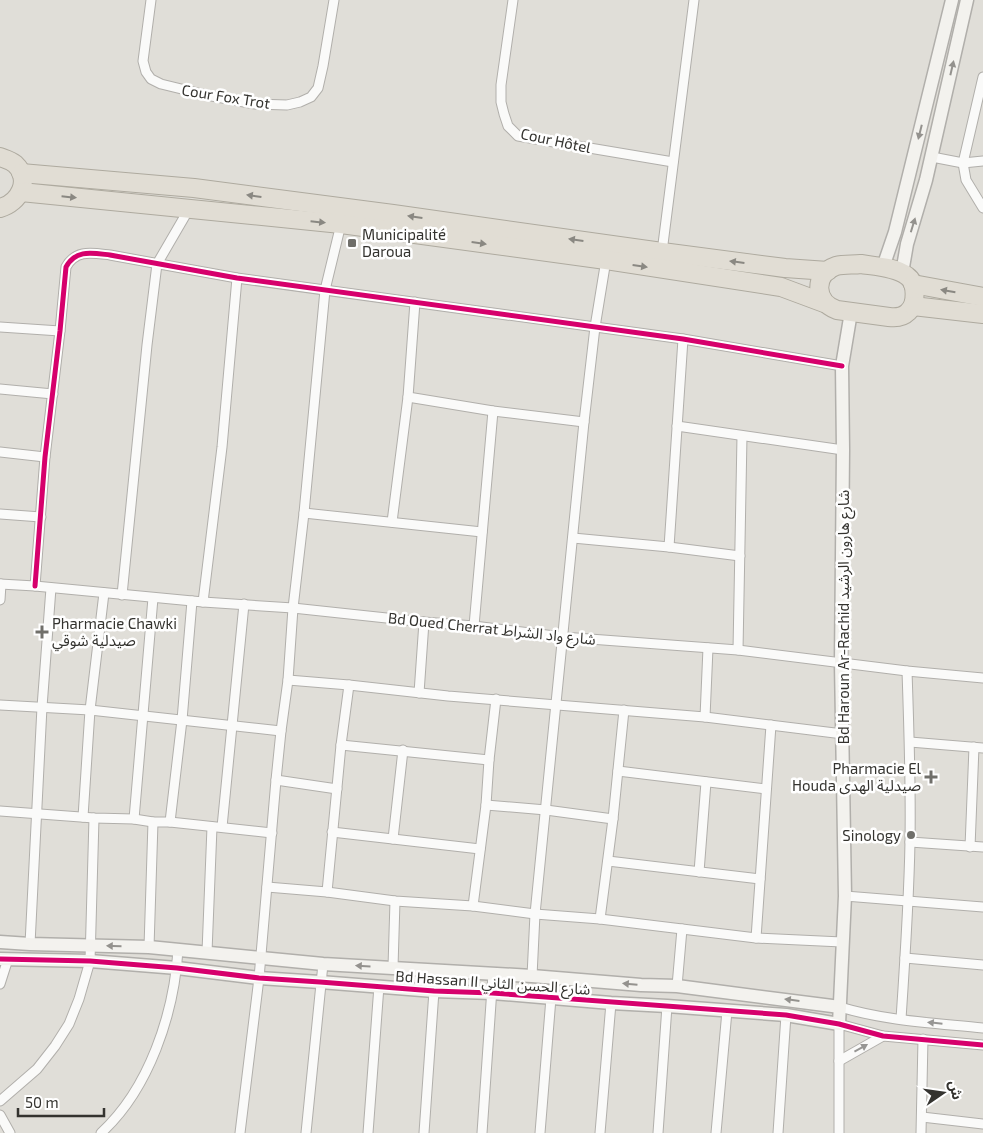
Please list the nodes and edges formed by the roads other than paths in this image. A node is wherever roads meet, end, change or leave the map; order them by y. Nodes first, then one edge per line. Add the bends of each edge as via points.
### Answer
1 (151, 0) edge
2 (334, 0) edge
3 (513, 0) edge
4 (694, 0) edge
5 (952, 0) edge
6 (968, 0) edge
7 (983, 77) edge
8 (915, 153) junction
9 (0, 157) edge
10 (932, 157) junction
11 (983, 160) edge
12 (673, 162) junction
13 (963, 163) junction
14 (21, 173) junction
15 (909, 175) junction
16 (926, 180) junction
17 (971, 187) junction
18 (21, 192) junction
19 (983, 192) edge
20 (0, 208) edge
21 (983, 208) edge
22 (188, 209) junction
23 (341, 224) junction
24 (662, 252) junction
25 (606, 260) junction
26 (157, 264) junction
27 (882, 267) junction
28 (828, 270) junction
29 (237, 278) junction
30 (908, 279) junction
31 (325, 290) junction
32 (983, 297) edge
33 (415, 302) junction
34 (824, 303) junction
35 (913, 306) junction
36 (851, 312) junction
37 (983, 314) edge
38 (0, 327) edge
39 (595, 327) junction
40 (60, 331) junction
41 (683, 339) junction
42 (842, 366) junction
43 (0, 389) edge
44 (53, 394) junction
45 (408, 397) junction
46 (494, 411) junction
47 (584, 422) junction
48 (677, 426) junction
49 (742, 436) junction
50 (843, 450) junction
51 (0, 452) edge
52 (45, 457) junction
53 (304, 513) junction
54 (0, 514) edge
55 (40, 517) junction
56 (392, 522) junction
57 (482, 532) junction
58 (573, 538) junction
59 (669, 547) junction
60 (740, 556) junction
61 (1, 584) edge
62 (35, 586) junction
63 (51, 588) junction
64 (104, 593) junction
65 (122, 595) junction
66 (153, 598) junction
67 (0, 600) edge
68 (192, 601) junction
69 (204, 602) junction
70 (244, 604) junction
71 (293, 608) junction
72 (424, 622) junction
73 (474, 626) junction
74 (563, 637) junction
75 (708, 648) junction
76 (738, 650) junction
77 (842, 663) junction
78 (907, 671) junction
79 (983, 678) edge
80 (288, 680) junction
81 (349, 685) junction
82 (418, 692) junction
83 (496, 699) junction
84 (0, 704) edge
85 (556, 705) junction
86 (42, 707) junction
87 (90, 710) junction
88 (624, 710) junction
89 (143, 715) junction
90 (705, 717) junction
91 (182, 720) junction
92 (771, 725) junction
93 (231, 726) junction
94 (281, 731) junction
95 (843, 734) junction
96 (910, 742) junction
97 (341, 745) junction
98 (979, 747) edge
99 (403, 750) junction
100 (489, 760) junction
101 (618, 771) junction
102 (276, 780) junction
103 (706, 782) junction
104 (337, 789) junction
105 (766, 789) junction
106 (486, 805) junction
107 (546, 810) junction
108 (0, 811) edge
109 (37, 813) junction
110 (82, 817) junction
111 (94, 818) junction
112 (134, 819) junction
113 (614, 819) junction
114 (153, 822) junction
115 (170, 822) junction
116 (217, 827) junction
117 (332, 832) junction
118 (272, 833) junction
119 (393, 838) junction
120 (910, 842) junction
121 (970, 847) junction
122 (983, 847) edge
123 (480, 849) junction
124 (608, 861) junction
125 (699, 872) junction
126 (760, 879) junction
127 (267, 887) junction
128 (327, 892) junction
129 (845, 896) junction
130 (395, 901) junction
131 (907, 901) junction
132 (473, 906) junction
133 (983, 907) edge
134 (535, 914) junction
135 (600, 919) junction
136 (682, 930) junction
137 (756, 938) junction
138 (0, 942) edge
139 (842, 942) junction
140 (30, 944) junction
141 (90, 946) junction
142 (149, 947) junction
143 (178, 950) junction
144 (207, 952) junction
145 (260, 958) junction
146 (906, 958) junction
147 (4, 959) edge
148 (90, 961) junction
149 (323, 964) junction
150 (983, 965) edge
151 (393, 967) junction
152 (177, 968) junction
153 (434, 971) junction
154 (493, 974) junction
155 (532, 976) junction
156 (259, 978) junction
157 (320, 982) junction
158 (0, 984) edge
159 (380, 986) junction
160 (677, 986) junction
161 (434, 991) junction
162 (492, 992) junction
163 (551, 998) junction
164 (611, 1002) junction
165 (667, 1006) junction
166 (840, 1007) junction
167 (727, 1011) junction
168 (786, 1015) junction
169 (901, 1019) junction
170 (839, 1024) junction
171 (983, 1028) edge
172 (883, 1036) junction
173 (924, 1039) junction
174 (983, 1045) edge
175 (839, 1062) junction
176 (0, 1101) edge
177 (0, 1115) edge
178 (922, 1117) junction
179 (983, 1124) edge
180 (6, 1129) edge
181 (101, 1133) edge
182 (240, 1133) edge
183 (306, 1133) edge
184 (368, 1133) edge
185 (424, 1133) edge
186 (482, 1133) edge
187 (540, 1133) edge
188 (600, 1133) edge
189 (658, 1133) edge
190 (716, 1133) edge
191 (778, 1133) edge
192 (839, 1133) edge
193 (921, 1133) edge

1 - 2 street, Cour Fox Trot via 143,61 151,79 206,96 255,104 287,105 311,97 318,88
3 - 12 street, Cour Hôtel via 500,85 508,126 518,136
4 - 12 street
5 -> 8 street
10 -> 6 street
7 - 13 street
8 - 10 street
8 - 15 street
9 - 14 highway via 9,160
10 - 13 street
10 - 16 street
11 - 13 street
12 - 24 street
13 - 17 street via 966,180
14 - 18 highway
24 -> 14 highway via 194,188
15 - 16 street
15 - 27 street via 895,232
30 -> 16 street via 907,244
17 - 19 street
17 - 21 street
18 - 20 highway via 12,203
18 -> 22 highway
22 -> 23 highway
22 - 26 street
23 -> 25 highway
23 - 31 street
28 -> 24 highway via 785,268
25 -> 34 highway via 781,287
25 - 39 street
26 - 29 street
26 - 40 street via 90,253 77,255 66,267
26 - 65 street
27 - 28 highway via 861,264 836,266
27 - 30 highway
28 - 34 highway via 819,289
29 - 31 street
29 - 69 street
32 -> 30 highway
30 - 35 highway
31 - 33 street
31 - 53 street
33 - 39 street
33 - 45 street
34 - 36 highway via 830,308
35 - 36 highway via 897,318
35 - 37 highway
36 - 42 street, Bd Haroun Ar-Rachid شارع هارون الرشيد
38 - 40 street
39 - 41 street
39 - 47 street
40 - 44 street
41 - 42 street
41 - 48 street
42 - 50 street, Bd Haroun Ar-Rachid شارع هارون الرشيد
43 - 44 street
44 - 52 street
45 - 46 street
45 - 56 street
46 - 47 street
46 - 57 street
47 - 58 street
48 - 49 street
48 - 59 street
49 - 50 street
49 - 60 street
50 - 77 street, Bd Haroun Ar-Rachid شارع هارون الرشيد
51 - 52 street
52 - 55 street
53 - 56 street
53 - 71 street
54 - 55 street
55 - 62 street
56 - 57 street
57 - 73 street
58 - 59 street
58 - 74 street
59 - 60 street
60 - 76 street
61 - 62 street, Bd Oued Cherrat شارع واد الشراط
61 - 67 street
62 - 63 street, Bd Oued Cherrat شارع واد الشراط
63 - 64 street, Bd Oued Cherrat شارع واد الشراط
63 - 86 street
64 - 65 street, Bd Oued Cherrat شارع واد الشراط
64 - 87 street
65 - 66 street, Bd Oued Cherrat شارع واد الشراط
66 - 68 street, Bd Oued Cherrat شارع واد الشراط
66 - 89 street
68 - 69 street, Bd Oued Cherrat شارع واد الشراط
68 - 91 street
69 - 70 street, Bd Oued Cherrat شارع واد الشراط
70 - 71 street, Bd Oued Cherrat شارع واد الشراط
70 - 93 street
71 - 72 street, Bd Oued Cherrat شارع واد الشراط
71 - 80 street
72 - 73 street, Bd Oued Cherrat شارع واد الشراط
72 - 82 street
73 - 74 street, Bd Oued Cherrat شارع واد الشراط
74 - 75 street, Bd Oued Cherrat شارع واد الشراط
74 - 85 street
75 - 76 street, Bd Oued Cherrat شارع واد الشراط
75 - 90 street
76 - 77 street, Bd Oued Cherrat شارع واد الشراط
77 - 78 street, Bd Oued Cherrat شارع واد الشراط
77 - 95 street, Bd Haroun Ar-Rachid شارع هارون الرشيد
78 - 79 street, Bd Oued Cherrat شارع واد الشراط
78 - 96 street
80 - 81 street
80 - 94 street
81 - 82 street
81 - 97 street
82 - 83 street
83 - 85 street
83 - 100 street
84 - 86 street
85 - 88 street
85 - 107 street
86 - 87 street
86 - 109 street
87 - 89 street
87 - 110 street
88 - 90 street
88 - 101 street
89 - 91 street
89 - 112 street
90 - 92 street
91 - 93 street
91 - 115 street
92 - 95 street
92 - 105 street
93 - 94 street
93 - 116 street
94 - 102 street
95 - 129 street, Bd Haroun Ar-Rachid شارع هارون الرشيد
96 - 98 street
96 - 120 street
97 - 99 street
97 - 104 street
98 - 121 street
99 - 100 street
99 - 119 street
100 - 106 street
101 - 103 street
101 - 113 street
102 - 104 street
102 - 118 street
103 - 105 street
103 - 125 street
104 - 117 street
105 - 126 street
106 - 107 street
106 - 123 street
107 - 113 street
107 - 134 street
108 - 109 street
109 - 110 street
109 - 140 street
110 - 111 street
111 - 112 street
111 - 141 street
112 - 114 street
113 - 124 street
114 - 115 street
114 - 142 street
115 - 116 street
116 - 118 street
116 - 144 street
117 - 119 street
117 - 128 street
118 - 127 street
119 - 123 street
120 - 121 street
120 - 131 street
121 - 122 street
123 - 132 street
124 - 125 street
124 - 135 street
125 - 126 street
126 - 137 street
127 - 128 street
127 - 145 street
128 - 130 street
129 - 131 street
129 - 139 street, Bd Haroun Ar-Rachid شارع هارون الرشيد
130 - 132 street
130 - 151 street
131 - 133 street
131 - 146 street
132 - 134 street
134 - 135 street
134 - 155 street
135 - 136 street
136 - 137 street
136 - 160 street
137 - 139 street
138 - 140 street, Bd Hassan II شارع الحسن الثاني
139 - 166 street, Bd Haroun Ar-Rachid شارع هارون الرشيد
140 - 141 street, Bd Hassan II شارع الحسن الثاني
142 -> 141 street, Bd Hassan II شارع الحسن الثاني
141 - 148 street
142 - 143 street, Bd Hassan II شارع الحسن الثاني
143 - 144 street, Bd Hassan II شارع الحسن الثاني
143 - 152 street
144 - 145 street, Bd Hassan II شارع الحسن الثاني
145 - 149 street, Bd Hassan II شارع الحسن الثاني
145 - 156 street
146 - 150 street
146 - 169 street
147 - 148 street, Bd Hassan II شارع الحسن الثاني
147 - 158 street
148 - 152 street, Bd Hassan II شارع الحسن الثاني
148 - 176 street via 79,999 55,1046 37,1068
151 -> 149 street, Bd Hassan II شارع الحسن الثاني
149 - 157 street
151 - 153 street, Bd Hassan II شارع الحسن الثاني
152 - 156 street, Bd Hassan II شارع الحسن الثاني
152 - 181 street via 164,1027 146,1073 126,1105
153 - 154 street, Bd Hassan II شارع الحسن الثاني
153 - 161 street
154 - 155 street, Bd Hassan II شارع الحسن الثاني
154 - 162 street
160 -> 155 street, Bd Hassan II شارع الحسن الثاني
156 - 157 street, Bd Hassan II شارع الحسن الثاني
156 - 182 street
157 - 159 street, Bd Hassan II شارع الحسن الثاني
157 - 183 street
159 - 161 street, Bd Hassan II شارع الحسن الثاني
159 - 184 street
166 -> 160 street, Bd Hassan II شارع الحسن الثاني
161 - 162 street, Bd Hassan II شارع الحسن الثاني
161 - 185 street
162 - 163 street, Bd Hassan II شارع الحسن الثاني
162 - 186 street
163 - 164 street, Bd Hassan II شارع الحسن الثاني
163 - 187 street
164 - 165 street, Bd Hassan II شارع الحسن الثاني
164 - 188 street
165 - 167 street, Bd Hassan II شارع الحسن الثاني
165 - 189 street
166 - 169 street, Bd Hassan II شارع الحسن الثاني
166 - 170 street, Bd Haroun Ar-Rachid شارع هارون الرشيد
167 - 168 street, Bd Hassan II شارع الحسن الثاني
167 - 190 street
168 - 170 street, Bd Hassan II شارع الحسن الثاني
168 - 191 street
171 -> 169 street, Bd Hassan II شارع الحسن الثاني
170 - 172 street, Bd Hassan II شارع الحسن الثاني
170 - 175 street, Bd Haroun Ar-Rachid شارع هارون الرشيد
172 - 173 street, Bd Hassan II شارع الحسن الثاني
175 -> 172 street
173 - 174 street, Bd Hassan II شارع الحسن الثاني
173 - 178 street
175 - 192 street, Bd Haroun Ar-Rachid شارع هارون الرشيد
177 - 180 street
178 - 179 street
178 - 193 street

